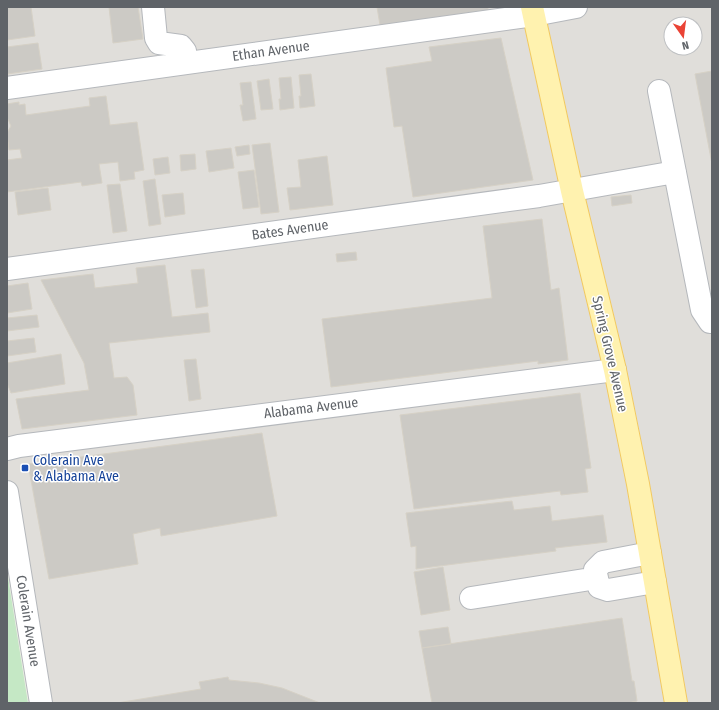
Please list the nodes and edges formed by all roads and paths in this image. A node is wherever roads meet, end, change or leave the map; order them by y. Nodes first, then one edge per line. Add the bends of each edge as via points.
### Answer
1 (153, 7) edge
2 (576, 7) edge
3 (533, 11) edge
4 (187, 63) junction
5 (7, 88) edge
6 (659, 91) dead end
7 (675, 172) junction
8 (572, 191) junction
9 (7, 269) edge
10 (712, 322) edge
11 (615, 370) junction
12 (7, 449) edge
13 (7, 492) edge
14 (650, 553) junction
15 (596, 578) junction
16 (655, 582) junction
17 (471, 598) dead end
18 (41, 703) edge
19 (676, 703) edge

1 - 4 street via 156,38 159,43 181,46 185,50
2 - 3 street, Ethan Avenue
3 - 4 street, Ethan Avenue
3 - 8 main road, Spring Grove Avenue
4 - 5 street, Ethan Avenue
6 - 7 street
7 - 8 street, Bates Avenue
7 - 10 street via 702,310
8 - 9 street, Bates Avenue
8 - 11 main road, Spring Grove Avenue
11 - 12 street, Alabama Avenue
11 - 14 main road, Spring Grove Avenue
13 - 18 street, Colerain Avenue
14 - 15 street via 603,562 595,570
14 - 16 main road, Spring Grove Avenue
15 - 16 street via 598,587 608,590
15 - 17 street
16 - 19 main road, Spring Grove Avenue

